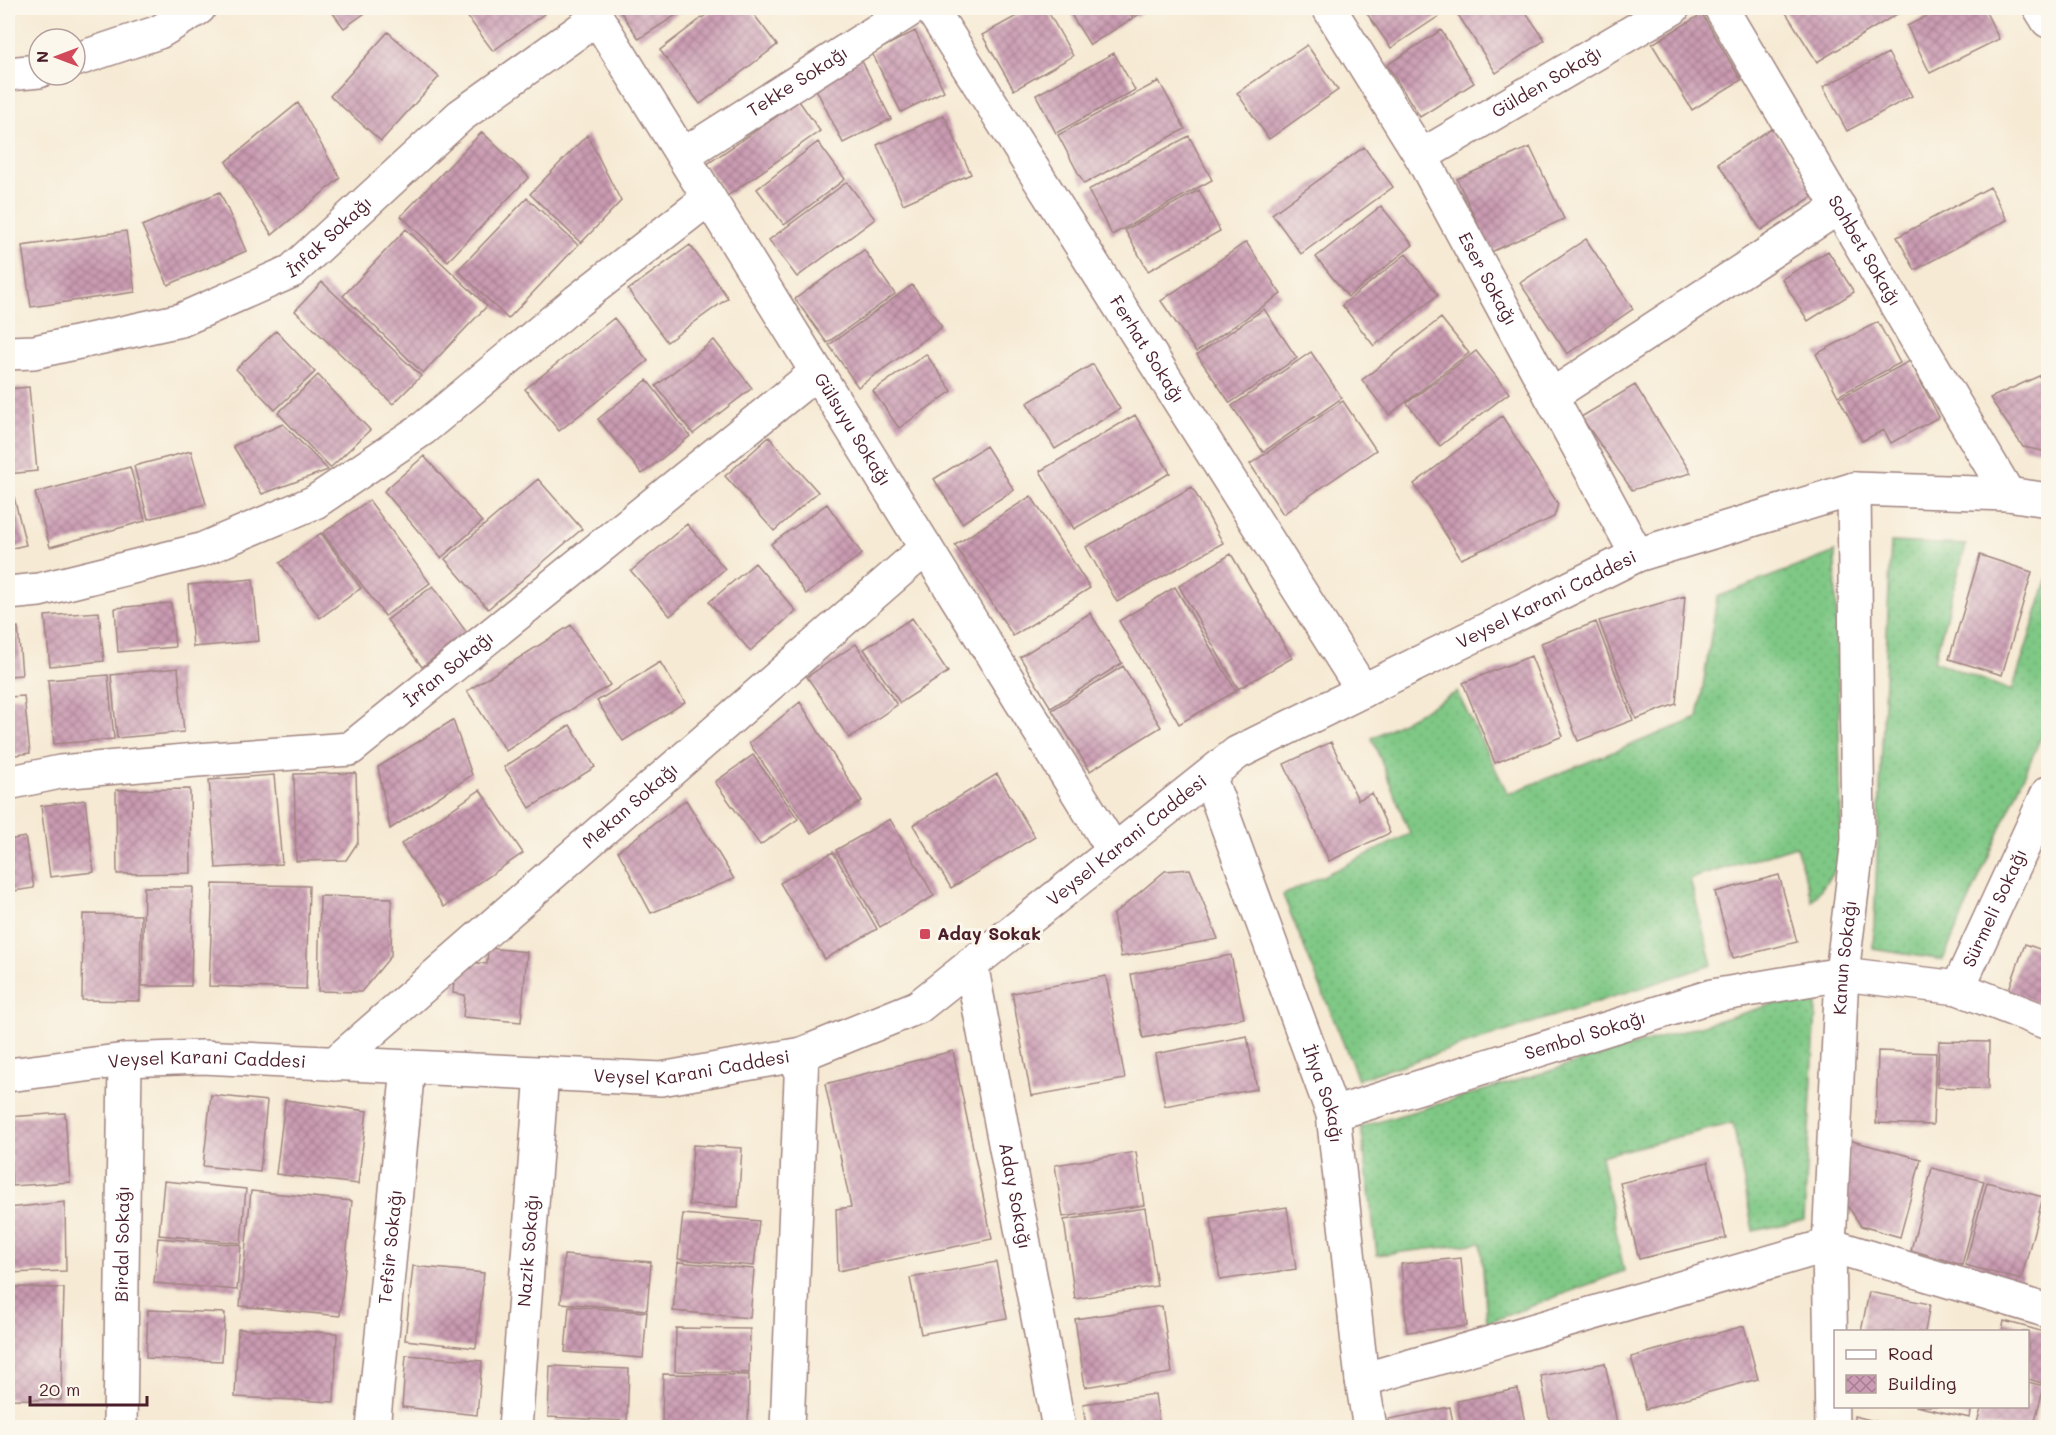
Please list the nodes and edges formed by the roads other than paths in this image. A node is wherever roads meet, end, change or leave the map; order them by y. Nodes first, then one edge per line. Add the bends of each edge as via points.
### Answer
1 (199, 8) edge
2 (913, 8) edge
3 (931, 8) edge
4 (1329, 8) edge
5 (1673, 8) edge
6 (1721, 8) edge
7 (2040, 8) edge
8 (594, 13) edge
9 (2049, 21) edge
10 (87, 56) edge
11 (27, 73) edge
12 (8, 74) edge
13 (683, 155) junction
14 (1421, 156) junction
15 (709, 198) junction
16 (1839, 207) junction
17 (8, 353) edge
18 (817, 372) junction
19 (1551, 396) junction
20 (1854, 489) junction
21 (2008, 494) junction
22 (2049, 500) edge
23 (926, 548) junction
24 (1637, 555) junction
25 (8, 593) edge
26 (1363, 691) junction
27 (1209, 776) junction
28 (8, 783) edge
29 (2049, 794) edge
30 (1114, 851) junction
31 (971, 964) junction
32 (1842, 974) junction
33 (1958, 988) junction
34 (2049, 1023) edge
35 (802, 1054) junction
36 (125, 1060) junction
37 (334, 1064) junction
38 (408, 1067) junction
39 (542, 1073) junction
40 (8, 1075) edge
41 (1333, 1114) junction
42 (1829, 1245) junction
43 (2049, 1311) edge
44 (1362, 1380) junction
45 (120, 1428) edge
46 (373, 1428) edge
47 (515, 1428) edge
48 (787, 1428) edge
49 (1059, 1428) edge
50 (1370, 1428) edge
51 (1832, 1428) edge

1 - 10 street via 159,32
2 - 13 street, Tekke Sokağı
3 - 26 street, Ferhat Sokağı
4 - 14 street, Eser Sokağı
5 - 14 street, Gülden Sokağı
6 - 16 street, Sohbet Sokağı
7 - 9 street
8 - 13 street, Gülsuyu Sokağı
8 - 17 street, İnfak Sokağı via 460,116 292,271 182,320 34,352
11 - 12 street
13 - 15 street, Gülsuyu Sokağı
14 - 19 street, Eser Sokağı
15 - 18 street, Gülsuyu Sokağı
15 - 25 street via 424,428 315,502 201,550 39,590
16 - 19 street
16 - 21 street, Sohbet Sokağı
18 - 23 street, Gülsuyu Sokağı
18 - 28 street, İrfan Sokağı via 350,749 60,772
19 - 24 street, Eser Sokağı
20 - 21 street, Veysel Karani Caddesi
20 - 24 street, Veysel Karani Caddesi
20 - 32 street, Kanun Sokağı via 1858,840
21 - 22 street, Veysel Karani Caddesi
23 - 30 street, Gülsuyu Sokağı
23 - 37 street, Mekan Sokağı
24 - 26 street, Veysel Karani Caddesi
26 - 27 street, Veysel Karani Caddesi via 1237,753
27 - 30 street, Veysel Karani Caddesi
27 - 41 street, İhya Sokağı
29 - 33 street, Sürmeli Sokağı
30 - 31 street, Veysel Karani Caddesi
31 - 35 street, Veysel Karani Caddesi via 918,1007
31 - 49 street, Aday Sokağı
32 - 33 street, Sembol Sokağı
32 - 41 street, Sembol Sokağı via 1712,996
32 - 42 street, Kanun Sokağı
33 - 34 street, Sembol Sokağı
35 - 39 street, Veysel Karani Caddesi via 661,1078
35 - 48 street
36 - 37 street, Veysel Karani Caddesi via 202,1057
36 - 40 street, Veysel Karani Caddesi
36 - 45 street, Birdal Sokağı
37 - 38 street, Veysel Karani Caddesi
38 - 39 street, Veysel Karani Caddesi
38 - 46 street, Tefsir Sokağı
39 - 47 street, Nazik Sokağı
41 - 44 street, İhya Sokağı
42 - 43 street
42 - 44 street
42 - 51 street, Kanun Sokağı
44 - 50 street, İhya Sokağı

